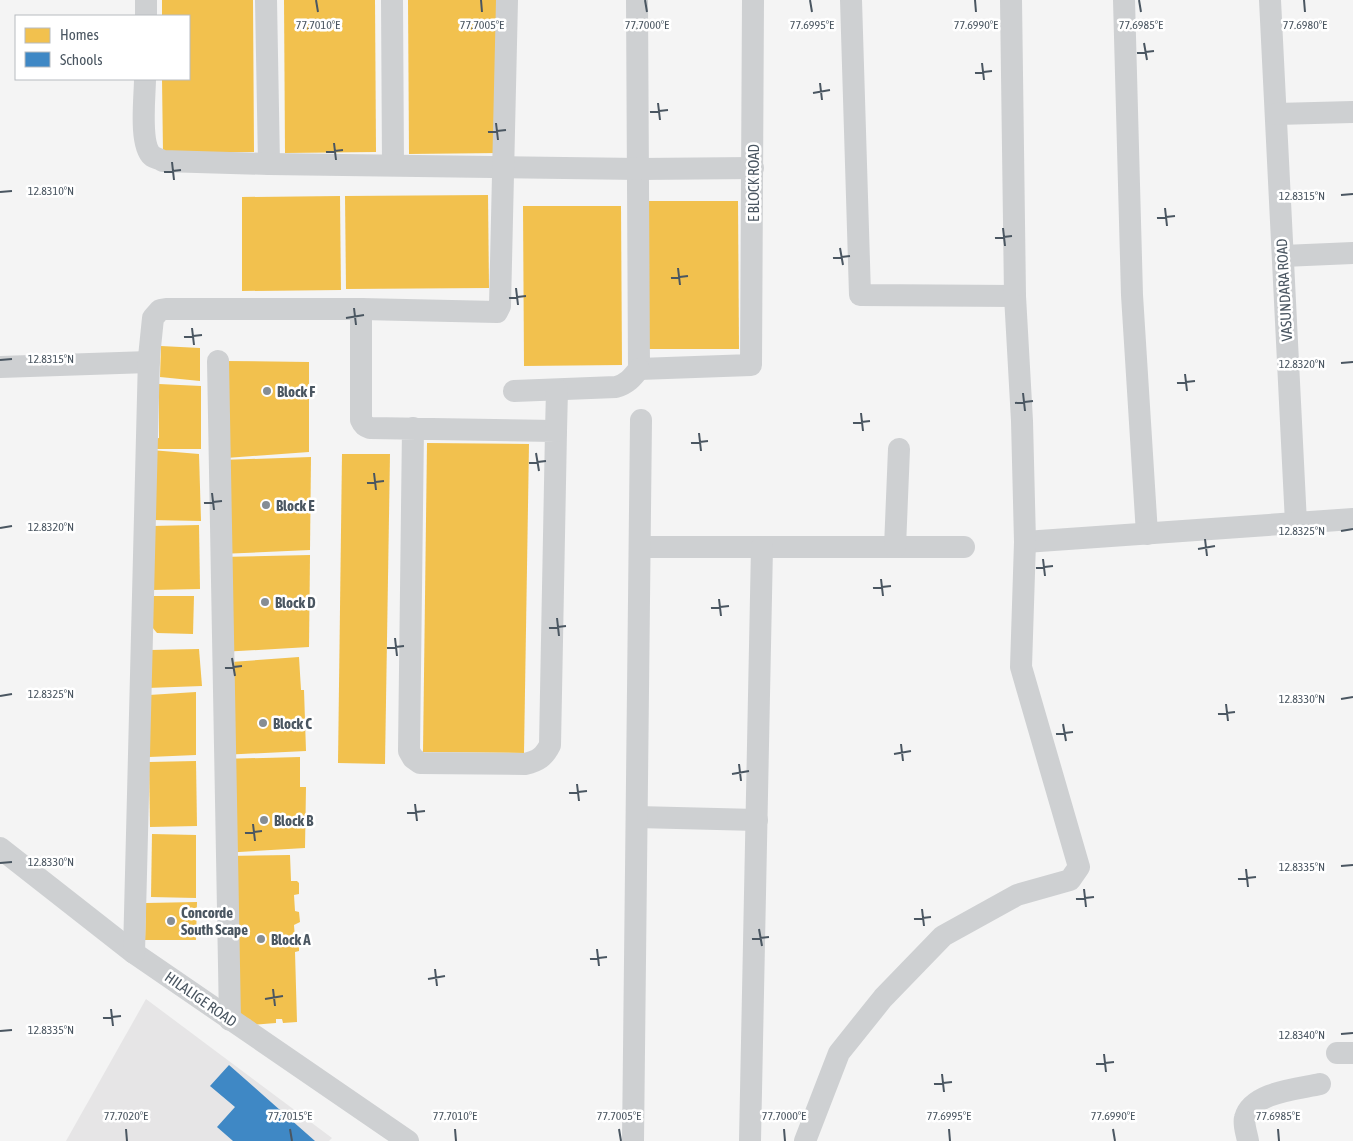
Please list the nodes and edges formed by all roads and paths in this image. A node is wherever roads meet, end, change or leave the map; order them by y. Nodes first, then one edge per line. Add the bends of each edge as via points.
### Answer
1 (146, 0) edge
2 (266, 0) edge
3 (392, 0) edge
4 (507, 0) edge
5 (638, 0) edge
6 (753, 0) edge
7 (851, 0) edge
8 (1012, 0) edge
9 (1124, 0) edge
10 (1270, 0) edge
11 (146, 15) edge
12 (145, 80) edge
13 (1353, 112) edge
14 (1276, 114) junction
15 (270, 164) junction
16 (393, 164) junction
17 (504, 167) junction
18 (753, 168) junction
19 (639, 169) junction
20 (1353, 253) edge
21 (1282, 256) junction
22 (1015, 296) junction
23 (361, 309) junction
24 (218, 361) dead end
25 (149, 362) junction
26 (0, 367) edge
27 (639, 369) junction
28 (557, 390) junction
29 (514, 391) dead end
30 (641, 420) dead end
31 (413, 428) junction
32 (556, 431) junction
33 (899, 449) dead end
34 (1353, 519) edge
35 (1296, 523) junction
36 (1147, 534) junction
37 (1025, 542) junction
38 (640, 547) junction
39 (762, 547) junction
40 (895, 547) junction
41 (964, 547) dead end
42 (637, 817) junction
43 (757, 820) junction
44 (0, 848) edge
45 (134, 953) junction
46 (230, 1020) junction
47 (1320, 1084) dead end
48 (408, 1141) edge
49 (633, 1141) edge
50 (750, 1141) edge
51 (804, 1141) edge
52 (1248, 1141) edge

1 - 11 street
2 - 15 street
3 - 16 street
4 - 17 street
5 - 19 street
6 - 18 street, E BLOCK ROAD
7 - 22 street via 860,295
8 - 22 street
9 - 36 street via 1132,295
10 - 14 street, VASUNDARA ROAD
12 - 15 street via 145,137 153,156 163,161
13 - 14 street
14 - 21 street, VASUNDARA ROAD
15 - 16 street
16 - 17 street
17 - 19 street
17 - 23 street via 500,306 497,312
18 - 19 street
18 - 27 street, E BLOCK ROAD via 752,366
19 - 27 street
20 - 21 street
21 - 35 street, VASUNDARA ROAD
22 - 37 street
23 - 25 street via 160,310 153,318
23 - 31 street via 362,424 370,428
24 - 46 street
25 - 26 street
25 - 45 street
27 - 28 street via 630,380 616,387
28 - 29 street
28 - 32 street
30 - 38 street
31 - 32 street
31 - 32 street via 408,742 409,751 420,763 525,764 545,755 550,745
33 - 40 street
34 - 35 street
35 - 36 street
36 - 37 street
37 - 51 street via 1021,667 1079,867 1070,880 1017,895 943,936 884,998 839,1053
38 - 39 street
38 - 42 street
39 - 40 street
39 - 43 street
40 - 41 street
42 - 43 street
42 - 49 street
43 - 50 street
44 - 45 street, HILALIGE ROAD
45 - 46 street, HILALIGE ROAD
46 - 48 street, HILALIGE ROAD
47 - 52 street via 1271,1094 1259,1100 1244,1119

